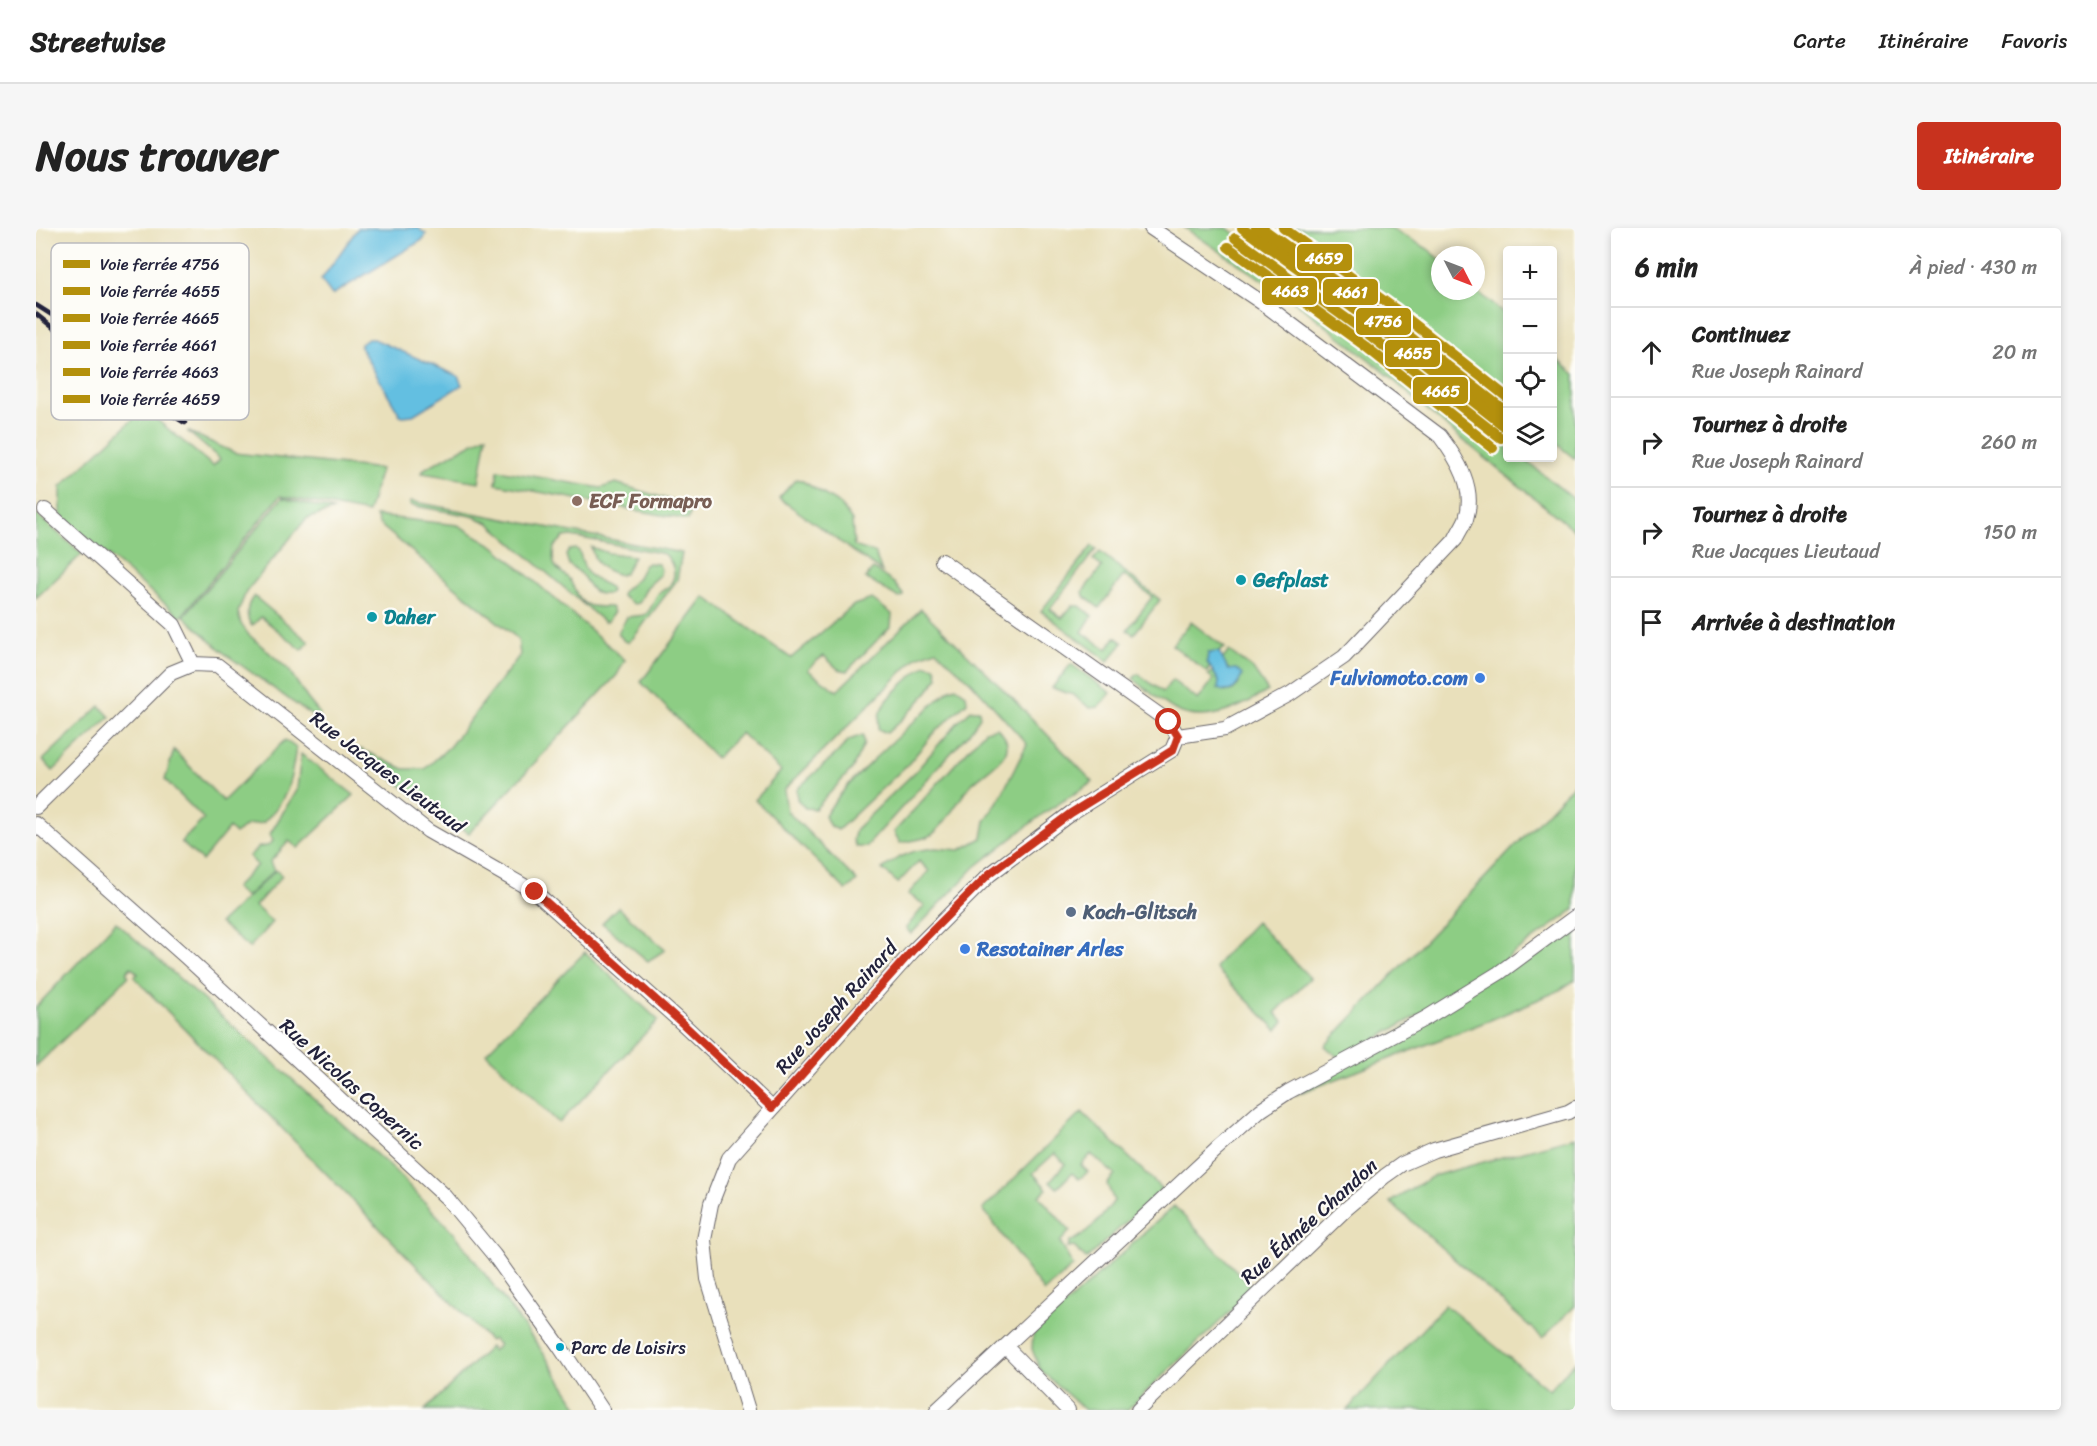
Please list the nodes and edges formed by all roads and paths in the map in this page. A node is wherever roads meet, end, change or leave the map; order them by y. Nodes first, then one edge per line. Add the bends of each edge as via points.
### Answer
1 (1151, 228) edge
2 (45, 510) dead end
3 (942, 561) dead end
4 (193, 664) junction
5 (1178, 736) junction
6 (36, 807) edge
7 (36, 824) edge
8 (1575, 917) edge
9 (772, 1108) junction
10 (1575, 1108) edge
11 (1006, 1347) junction
12 (602, 1410) edge
13 (748, 1410) edge
14 (937, 1410) edge
15 (1068, 1410) edge
16 (1138, 1410) edge

1 - 5 street via 1264,304 1432,429 1459,462 1469,498 1466,518 1455,540 1344,657 1290,694 1225,729
2 - 4 street via 174,626
3 - 5 street via 1169,722
4 - 6 street via 171,673
4 - 9 street, Rue Jacques Lieutaud via 217,665 428,831 535,892
5 - 9 street, Rue Joseph Rainard via 1173,750 1071,813 989,874 912,951
7 - 12 street, Rue Nicolas Copernic via 446,1197 501,1265
8 - 11 street via 1499,973 1426,1018 1261,1110
9 - 13 street, Rue Joseph Rainard via 729,1158 711,1204 704,1240 708,1280
10 - 16 street, Rue Édmée Chandon via 1434,1150 1402,1164 1346,1209
11 - 14 street
11 - 15 street

